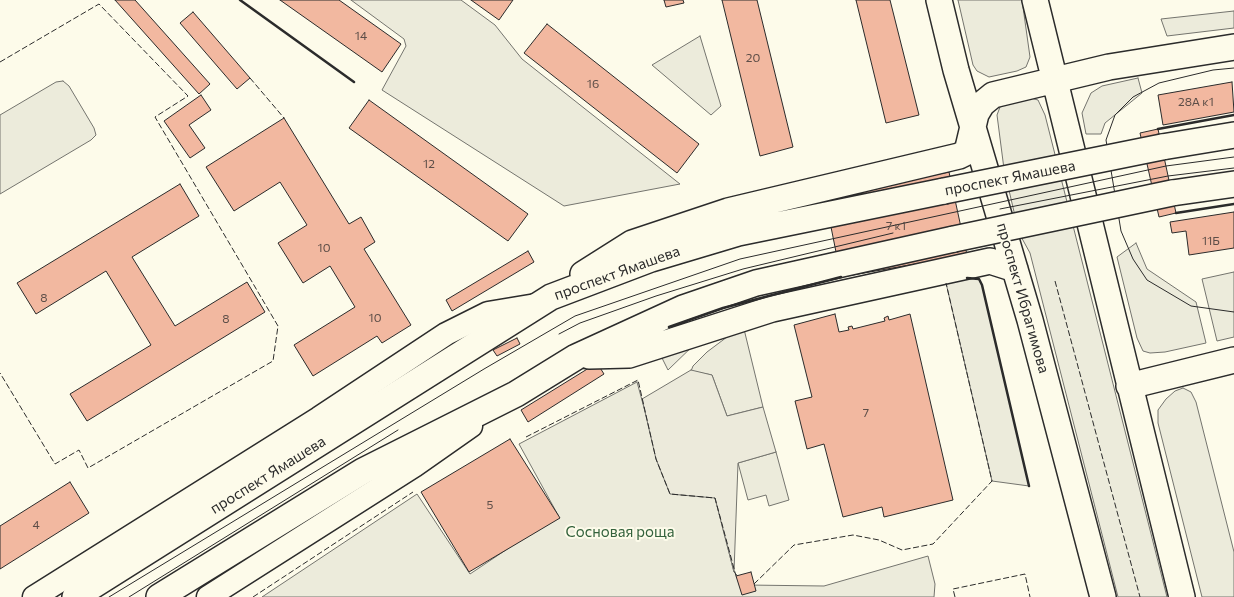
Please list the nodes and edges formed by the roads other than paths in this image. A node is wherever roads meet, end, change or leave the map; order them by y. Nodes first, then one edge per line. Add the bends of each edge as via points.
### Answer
1 (938, 0) edge
2 (1035, 0) edge
3 (1234, 47) edge
4 (1056, 80) junction
5 (973, 128) junction
6 (1234, 135) edge
7 (1234, 184) edge
8 (1015, 269) junction
9 (543, 301) junction
10 (576, 357) junction
11 (1234, 360) edge
12 (1129, 386) junction
13 (516, 394) junction
14 (34, 597) edge
15 (75, 597) edge
16 (159, 597) edge
17 (208, 597) edge
18 (1103, 597) edge
19 (1182, 597) edge

1 - 5 main road, проспект Ибрагимова
2 - 4 main road
3 - 4 main road via 1109,67
4 - 5 main road via 994,95 982,104
4 - 12 main road
5 - 8 main road, проспект Ибрагимова
5 - 9 main road via 967,152 959,156 728,211 632,243
6 - 9 main road, проспект Ямашева, bridge via 738,233 651,259
7 - 10 main road, bridge via 1172,193 756,283 683,308
8 - 10 main road via 990,261 772,310 629,355
8 - 18 main road, проспект Ибрагимова
9 - 14 main road via 488,313 446,334
9 - 15 main road, проспект Ямашева
10 - 13 main road
11 - 12 main road
12 - 19 main road
13 - 16 main road via 363,471
13 - 17 main road via 414,466

